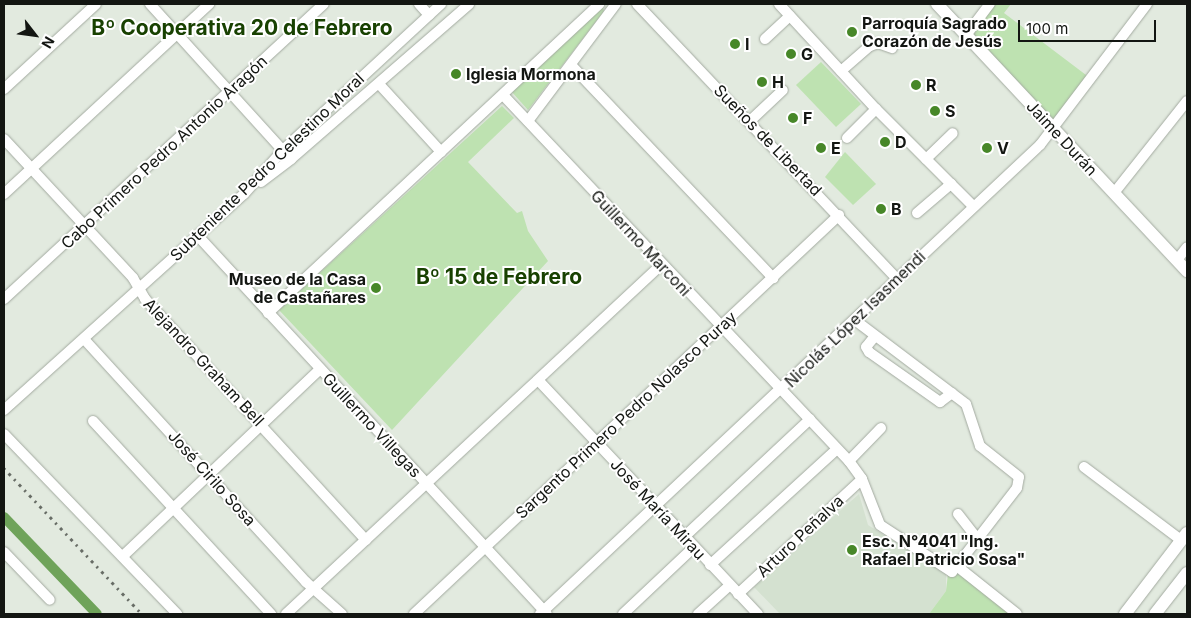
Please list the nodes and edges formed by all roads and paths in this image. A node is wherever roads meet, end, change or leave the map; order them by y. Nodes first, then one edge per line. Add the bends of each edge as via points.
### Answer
1 (96, 4) edge
2 (150, 4) edge
3 (209, 4) edge
4 (324, 4) edge
5 (419, 4) edge
6 (441, 4) edge
7 (469, 4) edge
8 (599, 4) edge
9 (616, 4) edge
10 (637, 4) edge
11 (779, 4) edge
12 (937, 4) edge
13 (990, 4) edge
14 (1147, 4) edge
15 (429, 15) junction
16 (790, 16) junction
17 (177, 33) junction
18 (967, 34) junction
19 (765, 38) dead end
20 (393, 46) junction
21 (892, 48) dead end
22 (571, 64) junction
23 (841, 71) junction
24 (390, 74) junction
25 (379, 84) junction
26 (4, 89) edge
27 (783, 90) dead end
28 (230, 92) junction
29 (503, 95) junction
30 (1187, 100) edge
31 (876, 109) junction
32 (528, 121) junction
33 (750, 121) junction
34 (1053, 128) junction
35 (953, 133) dead end
36 (4, 138) edge
37 (847, 138) dead end
38 (283, 150) junction
39 (441, 152) junction
40 (292, 159) junction
41 (926, 159) junction
42 (32, 168) junction
43 (951, 184) junction
44 (1114, 193) junction
45 (4, 194) edge
46 (244, 194) junction
47 (973, 206) junction
48 (917, 213) dead end
49 (839, 215) junction
50 (84, 226) junction
51 (198, 236) junction
52 (1187, 247) edge
53 (1177, 260) junction
54 (661, 265) junction
55 (1187, 271) edge
56 (773, 278) junction
57 (897, 279) junction
58 (138, 288) junction
59 (4, 299) edge
60 (268, 313) junction
61 (855, 320) junction
62 (719, 327) junction
63 (874, 336) junction
64 (84, 339) junction
65 (320, 369) junction
66 (539, 381) junction
67 (780, 390) junction
68 (952, 393) junction
69 (4, 410) edge
70 (810, 420) junction
71 (92, 421) dead end
72 (262, 425) junction
73 (881, 428) dead end
74 (4, 434) edge
75 (597, 442) junction
76 (837, 449) junction
77 (849, 461) junction
78 (1084, 467) dead end
79 (210, 474) junction
80 (862, 479) junction
81 (427, 486) junction
82 (655, 507) junction
83 (174, 508) junction
84 (958, 514) dead end
85 (1184, 537) edge
86 (684, 538) junction
87 (366, 540) junction
88 (978, 540) junction
89 (485, 548) junction
90 (693, 548) junction
91 (4, 552) edge
92 (123, 556) junction
93 (710, 565) junction
94 (958, 567) junction
95 (1187, 573) edge
96 (730, 585) junction
97 (314, 587) junction
98 (738, 594) junction
99 (50, 600) dead end
100 (544, 613) edge
101 (177, 614) edge
102 (271, 614) edge
103 (286, 614) edge
104 (342, 614) edge
105 (414, 614) edge
106 (623, 614) edge
107 (698, 614) edge
108 (758, 614) edge
109 (1017, 614) edge
110 (1125, 614) edge
111 (1155, 614) edge

1 - 26 street
2 - 17 street
3 - 17 street
4 - 28 street, Cabo Primero Pedro Antonio Aragón
5 - 15 street
6 - 15 street, Subteniente Pedro Celestino Moral
7 - 24 street
8 - 29 street
9 - 22 street
10 - 33 street, Sueños de Libertad
11 - 16 street
12 - 18 street, Jaime Durán
13 - 18 street
14 - 34 street, Nicolás López Isasmendi
15 - 20 street, Subteniente Pedro Celestino Moral
16 - 19 street
16 - 23 street
17 - 28 street
17 - 42 street
18 - 34 street, Jaime Durán
20 - 24 street
20 - 38 street, Subteniente Pedro Celestino Moral
21 - 23 street via 878,43 870,46
22 - 32 street
22 - 56 street
23 - 31 street
24 - 25 street
25 - 39 street
25 - 40 street
27 - 33 street
28 - 38 street
28 - 50 street, Cabo Primero Pedro Antonio Aragón
29 - 32 street, Guillermo Marconi
29 - 39 street
30 - 44 street
31 - 37 street
31 - 41 street
32 - 54 street, Guillermo Marconi
33 - 49 street, Sueños de Libertad
34 - 44 street, Jaime Durán
34 - 47 street, Nicolás López Isasmendi via 1040,145
35 - 41 street
36 - 42 street, Alejandro Graham Bell
38 - 40 street
38 - 46 street, Subteniente Pedro Celestino Moral
39 - 60 street
40 - 46 street
41 - 43 street
42 - 45 street
42 - 50 street, Alejandro Graham Bell
43 - 47 street
43 - 48 street
44 - 53 street, Jaime Durán
46 - 51 street, Subteniente Pedro Celestino Moral
47 - 57 street, Nicolás López Isasmendi
49 - 56 street, Sargento Primero Pedro Nolasco Puray
49 - 57 street, Sueños de Libertad
50 - 58 street, Alejandro Graham Bell
50 - 59 street, Cabo Primero Pedro Antonio Aragón
51 - 58 street, Subteniente Pedro Celestino Moral
51 - 60 street, Guillermo Villegas
52 - 53 street
53 - 55 street, Jaime Durán
54 - 62 street, Guillermo Marconi
54 - 66 street
56 - 62 street, Sargento Primero Pedro Nolasco Puray
57 - 61 street, Nicolás López Isasmendi
58 - 64 street, Subteniente Pedro Celestino Moral
58 - 72 street, Alejandro Graham Bell
60 - 65 street, Guillermo Villegas
61 - 63 street
61 - 67 street, Nicolás López Isasmendi
62 - 67 street, Guillermo Marconi
62 - 75 street, Sargento Primero Pedro Nolasco Puray
63 - 68 street
63 - 68 street via 866,347 869,352 940,402
64 - 69 street, Subteniente Pedro Celestino Moral
64 - 79 street, José Cirilo Sosa
65 - 72 street
65 - 81 street, Guillermo Villegas
66 - 75 street, José María Mirau
66 - 81 street
67 - 70 street, Guillermo Marconi
67 - 82 street, Nicolás López Isasmendi
68 - 88 street via 969,409 980,446 1015,472 1020,482
70 - 76 street, Guillermo Marconi
70 - 86 street
71 - 83 street
72 - 79 street
72 - 87 street, Alejandro Graham Bell
73 - 77 street
74 - 92 street
75 - 82 street, José María Mirau
75 - 89 street, Sargento Primero Pedro Nolasco Puray
76 - 77 street, Guillermo Marconi
76 - 93 street
77 - 80 street, Guillermo Marconi
78 - 85 street
79 - 83 street
79 - 97 street, José Cirilo Sosa via 306,582
80 - 94 street, Guillermo Marconi via 880,525 947,571
80 - 98 street, Arturo Peñalva
81 - 87 street
81 - 89 street, Guillermo Villegas
82 - 86 street, José María Mirau
82 - 100 street, Nicolás López Isasmendi
83 - 92 street
83 - 102 street
84 - 88 street
85 - 110 street
86 - 90 street, José María Mirau
87 - 97 street
88 - 94 street
89 - 100 street, Guillermo Villegas
89 - 105 street, Sargento Primero Pedro Nolasco Puray
90 - 93 street, José María Mirau
90 - 106 street
91 - 99 street
92 - 101 street
93 - 96 street, José María Mirau
94 - 109 street
95 - 111 street
96 - 98 street, José María Mirau
96 - 107 street
97 - 103 street
97 - 104 street, José Cirilo Sosa
98 - 108 street, José María Mirau

